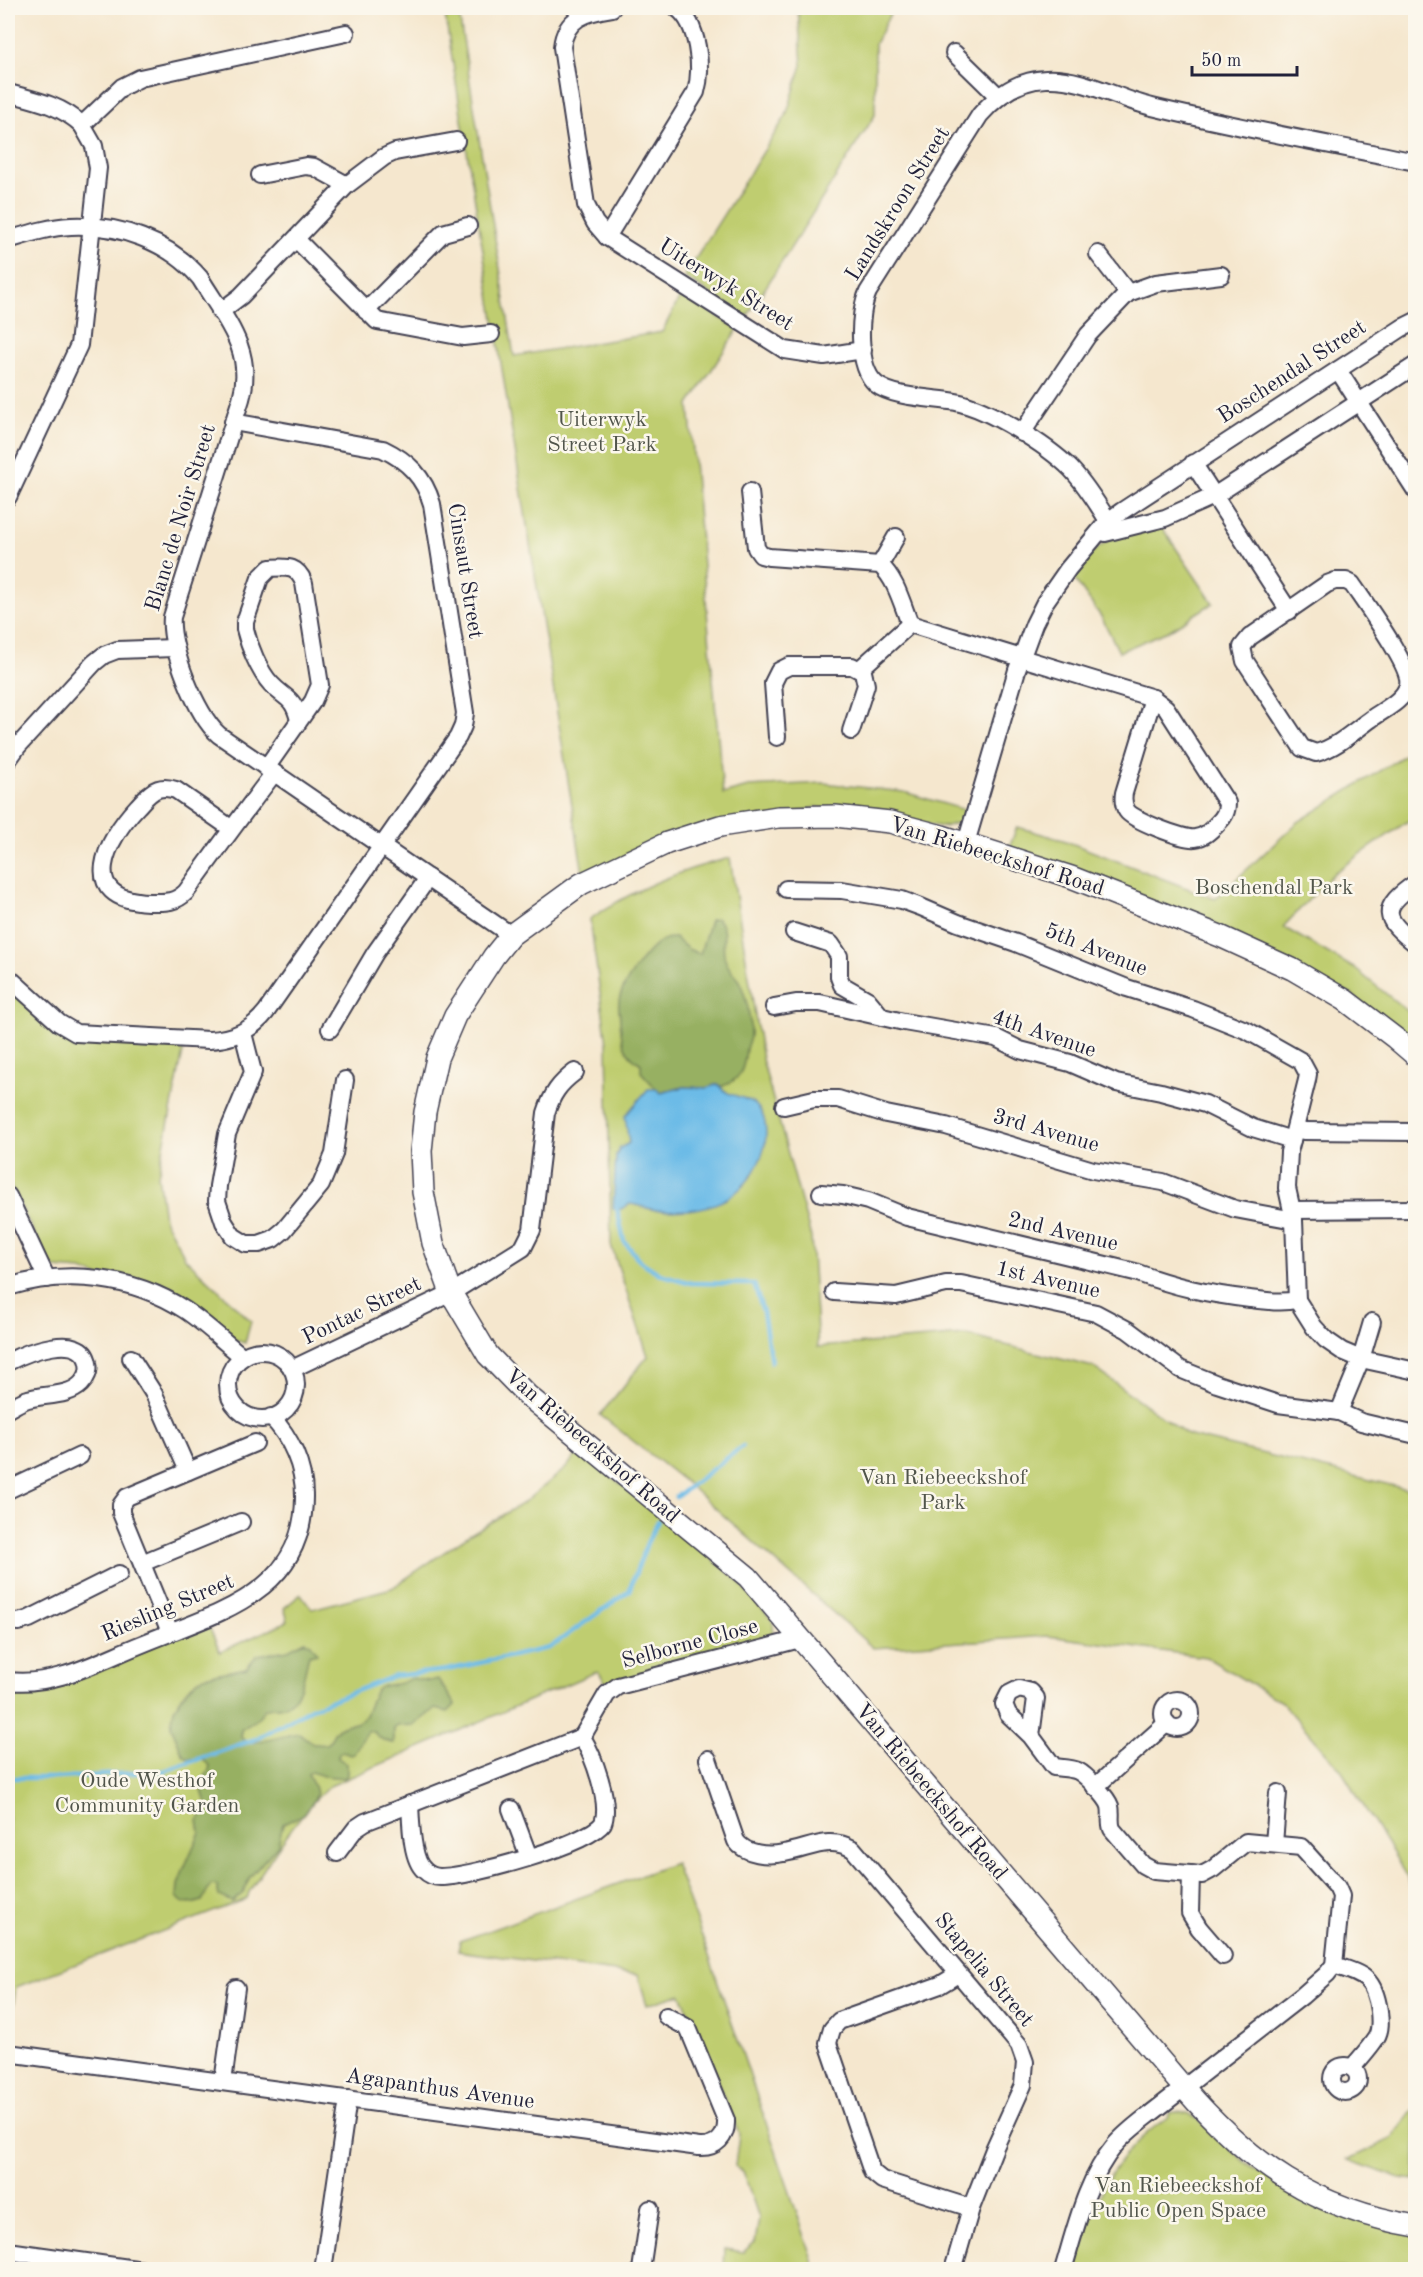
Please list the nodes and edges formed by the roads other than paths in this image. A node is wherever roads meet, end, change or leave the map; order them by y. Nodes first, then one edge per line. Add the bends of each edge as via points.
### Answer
1 (612, 8) edge
2 (677, 8) edge
3 (346, 33) dead end
4 (954, 53) dead end
5 (8, 93) edge
6 (998, 96) junction
7 (86, 131) junction
8 (456, 141) dead end
9 (1416, 162) edge
10 (261, 175) dead end
11 (347, 184) junction
12 (468, 226) dead end
13 (92, 228) junction
14 (606, 237) junction
15 (296, 239) junction
16 (8, 240) edge
17 (1098, 254) dead end
18 (1221, 275) dead end
19 (1128, 293) junction
20 (366, 311) junction
21 (220, 312) junction
22 (1416, 321) edge
23 (491, 334) dead end
24 (863, 350) junction
25 (1416, 365) edge
26 (1338, 370) junction
27 (1359, 401) junction
28 (233, 422) junction
29 (1022, 433) junction
30 (1193, 463) junction
31 (9, 488) edge
32 (1416, 491) edge
33 (750, 492) dead end
34 (1214, 496) junction
35 (1111, 525) junction
36 (896, 537) dead end
37 (880, 565) junction
38 (1289, 610) junction
39 (910, 624) junction
40 (174, 648) junction
41 (1021, 658) junction
42 (860, 669) junction
43 (1153, 698) junction
44 (299, 720) junction
45 (851, 731) dead end
46 (777, 737) dead end
47 (8, 760) edge
48 (270, 770) junction
49 (232, 829) junction
50 (966, 843) junction
51 (381, 847) junction
52 (428, 878) junction
53 (1416, 883) edge
54 (786, 888) dead end
55 (794, 932) dead end
56 (511, 935) junction
57 (1416, 944) edge
58 (8, 977) edge
59 (774, 1007) dead end
60 (882, 1017) junction
61 (330, 1029) dead end
62 (243, 1033) junction
63 (1416, 1056) edge
64 (575, 1072) dead end
65 (345, 1080) dead end
66 (784, 1106) dead end
67 (1416, 1132) edge
68 (1298, 1136) junction
69 (821, 1193) dead end
70 (8, 1196) edge
71 (1416, 1209) edge
72 (1293, 1215) junction
73 (46, 1279) junction
74 (8, 1287) edge
75 (834, 1292) dead end
76 (451, 1293) junction
77 (1297, 1300) junction
78 (1372, 1322) dead end
79 (243, 1357) junction
80 (131, 1358) dead end
81 (1361, 1359) junction
82 (8, 1362) edge
83 (292, 1369) junction
84 (1416, 1371) edge
85 (8, 1409) edge
86 (1339, 1412) junction
87 (271, 1417) junction
88 (1416, 1435) edge
89 (255, 1443) dead end
90 (80, 1456) dead end
91 (188, 1471) junction
92 (8, 1490) edge
93 (241, 1522) dead end
94 (142, 1563) junction
95 (119, 1574) dead end
96 (8, 1621) edge
97 (170, 1632) junction
98 (800, 1639) junction
99 (8, 1681) edge
100 (1167, 1723) dead end
101 (1031, 1736) dead end
102 (582, 1737) junction
103 (708, 1759) dead end
104 (1095, 1787) junction
105 (1278, 1793) dead end
106 (410, 1804) junction
107 (511, 1809) dead end
108 (1274, 1844) junction
109 (337, 1853) dead end
110 (529, 1857) junction
111 (1191, 1874) junction
112 (1223, 1956) dead end
113 (1334, 1965) junction
114 (958, 1974) junction
115 (236, 1988) dead end
116 (666, 2016) dead end
117 (8, 2053) edge
118 (1352, 2068) dead end
119 (223, 2082) junction
120 (1184, 2088) junction
121 (348, 2099) junction
122 (972, 2208) junction
123 (650, 2209) dead end
124 (1416, 2226) edge
125 (8, 2251) edge
126 (143, 2270) edge
127 (323, 2270) edge
128 (641, 2270) edge
129 (953, 2270) edge
130 (1063, 2270) edge

1 - 14 street, Uiterwyk Street via 576,18 562,47 586,205
2 - 14 street via 687,17 693,32 699,74 696,92
3 - 7 street via 140,78 122,87
4 - 6 street
5 - 7 street via 56,106
6 - 9 street, Landskroon Street via 1024,83 1060,79 1150,107
6 - 24 street, Landskroon Street via 980,115 868,292 861,312
7 - 13 street via 98,168
8 - 11 street via 395,152
10 - 11 street via 306,166
11 - 15 street
12 - 20 street via 443,232
13 - 16 street, Blanc de Noir Street via 69,226
13 - 21 street, Blanc de Noir Street via 137,235 162,247 193,271
13 - 31 street via 79,345
14 - 24 street, Uiterwyk Street via 786,350 810,356
15 - 20 street
15 - 21 street via 241,296
17 - 19 street
18 - 19 street via 1156,283
19 - 29 street via 1088,335
20 - 23 street via 377,321 391,325 464,337
21 - 28 street, Blanc de Noir Street via 245,363 244,388
22 - 26 street, Boschendal Street
24 - 29 street, Landskroon Street via 866,370 882,388 968,405
25 - 27 street
26 - 27 street
26 - 30 street, Boschendal Street
27 - 32 street
27 - 34 street
28 - 40 street, Blanc de Noir Street via 175,604 171,626
28 - 51 street, Cinsaut Street via 383,449 412,468 429,494 465,720 458,737
29 - 35 street, Landskroon Street via 1070,468
30 - 34 street
30 - 35 street, Boschendal Street
33 - 37 street via 756,548 761,555
34 - 35 street via 1164,518
34 - 38 street
35 - 41 street, Boschendal Street via 1068,569 1045,602
36 - 37 street
37 - 39 street via 896,588
38 - 38 street via 1335,581 1352,584 1401,659 1408,677 1408,686 1399,699 1330,748 1316,753 1302,748 1243,654 1245,642
39 - 41 street
39 - 42 street
40 - 47 street via 117,650 99,658
40 - 48 street, Blanc de Noir Street via 205,721
41 - 43 street
41 - 50 street, Boschendal Street
42 - 45 street via 866,685
42 - 46 street via 789,666 779,671 773,683
43 - 43 street via 1124,793 1124,806 1136,818 1180,836 1202,836 1225,816 1227,803 1166,708
44 - 44 street via 292,701 264,674 245,628 260,578 270,568 292,568 301,573 304,583 320,686
44 - 48 street
48 - 49 street
48 - 51 street, Blanc de Noir Street
49 - 49 street via 177,900 131,901 106,883 104,862 115,833 158,789 176,790
50 - 56 street, Van Riebeeckshof Road via 862,818 807,815 750,820 694,834 625,862 581,884
50 - 63 street, Van Riebeeckshof Road via 1071,877 1257,951 1346,1000
51 - 52 street, Blanc de Noir Street
51 - 62 street, Cinsaut Street via 266,1012
52 - 56 street, Blanc de Noir Street
52 - 61 street via 375,953
53 - 57 street via 1398,895 1390,913 1392,925
54 - 68 street, 5th Avenue via 842,890 902,900 1248,1031 1302,1061 1305,1067 1307,1080
55 - 60 street via 831,944 839,956 842,985 868,1000
56 - 76 street, Van Riebeeckshof Road via 455,1016 437,1058 425,1112 421,1151 423,1192 433,1243
58 - 62 street via 59,1023 76,1033 220,1040
59 - 60 street, 4th Avenue via 820,1003
60 - 68 street, 4th Avenue via 996,1038 1116,1083 1205,1104 1253,1128
62 - 65 street via 253,1072 227,1134 217,1201 233,1236 246,1244 266,1241 284,1230 321,1185 334,1154
64 - 76 street, Pontac Street via 555,1090 546,1113 529,1239 523,1248
66 - 72 street, 3rd Avenue via 820,1098 838,1099 968,1132 1093,1170 1162,1182 1235,1209
67 - 68 street
68 - 72 street via 1288,1164 1287,1188
69 - 77 street, 2nd Avenue via 868,1201 907,1217 1135,1272 1171,1286 1254,1299
70 - 73 street
71 - 72 street, 3rd Avenue
72 - 77 street
73 - 74 street
73 - 79 street via 99,1279 151,1293 199,1319
75 - 86 street, 1st Avenue via 896,1296 961,1284 1096,1313 1128,1330 1180,1369 1278,1404
76 - 83 street, Pontac Street
76 - 98 street, Van Riebeeckshof Road via 488,1354 527,1395 748,1577
77 - 81 street via 1326,1341
78 - 81 street
79 - 83 street via 258,1351 274,1353
79 - 87 street via 229,1378 233,1403 246,1415
80 - 91 street via 154,1394
81 - 84 street
81 - 86 street
82 - 85 street via 30,1351 68,1346 84,1353 89,1367 86,1379 76,1388 28,1399
83 - 87 street via 293,1398 288,1407
86 - 88 street, 1st Avenue via 1361,1422
87 - 97 street, Riesling Street via 282,1428 303,1478 304,1508 293,1549 276,1576 258,1592
89 - 91 street
90 - 92 street
91 - 94 street via 122,1502 121,1513
93 - 94 street
94 - 97 street
95 - 96 street via 24,1621
97 - 99 street, Riesling Street via 67,1675 35,1682
98 - 102 street, Selborne Close via 618,1686 607,1694
98 - 120 street, Van Riebeeckshof Road
100 - 104 street
101 - 104 street via 1054,1767 1078,1771
102 - 106 street
102 - 110 street via 591,1752 606,1807 603,1823 590,1834
103 - 114 street, Stapelia Street via 742,1849 750,1853 784,1853 832,1842 854,1849
104 - 111 street via 1109,1803 1112,1829 1143,1865 1154,1871
105 - 108 street
106 - 109 street via 360,1825
106 - 110 street via 417,1862 429,1874 444,1876 497,1868
107 - 110 street
108 - 111 street via 1246,1842 1213,1869 1202,1875
108 - 113 street via 1302,1847 1337,1887 1341,1896
111 - 112 street via 1190,1913
113 - 118 street via 1369,1981 1376,1995 1380,2019 1377,2037
113 - 120 street via 1302,1996
114 - 122 street, Stapelia Street via 1015,2038 1026,2069 1021,2092
114 - 122 street via 940,1985 839,2021 828,2043 872,2172 882,2180
115 - 119 street
116 - 121 street, Agapanthus Avenue via 688,2028 726,2120 722,2138 709,2147
117 - 119 street, Agapanthus Avenue
119 - 121 street, Agapanthus Avenue
120 - 124 street, Van Riebeeckshof Road via 1241,2147 1297,2186 1368,2216
120 - 130 street via 1129,2130 1103,2163 1083,2204
121 - 127 street
122 - 129 street, Stapelia Street
123 - 128 street
125 - 126 street

